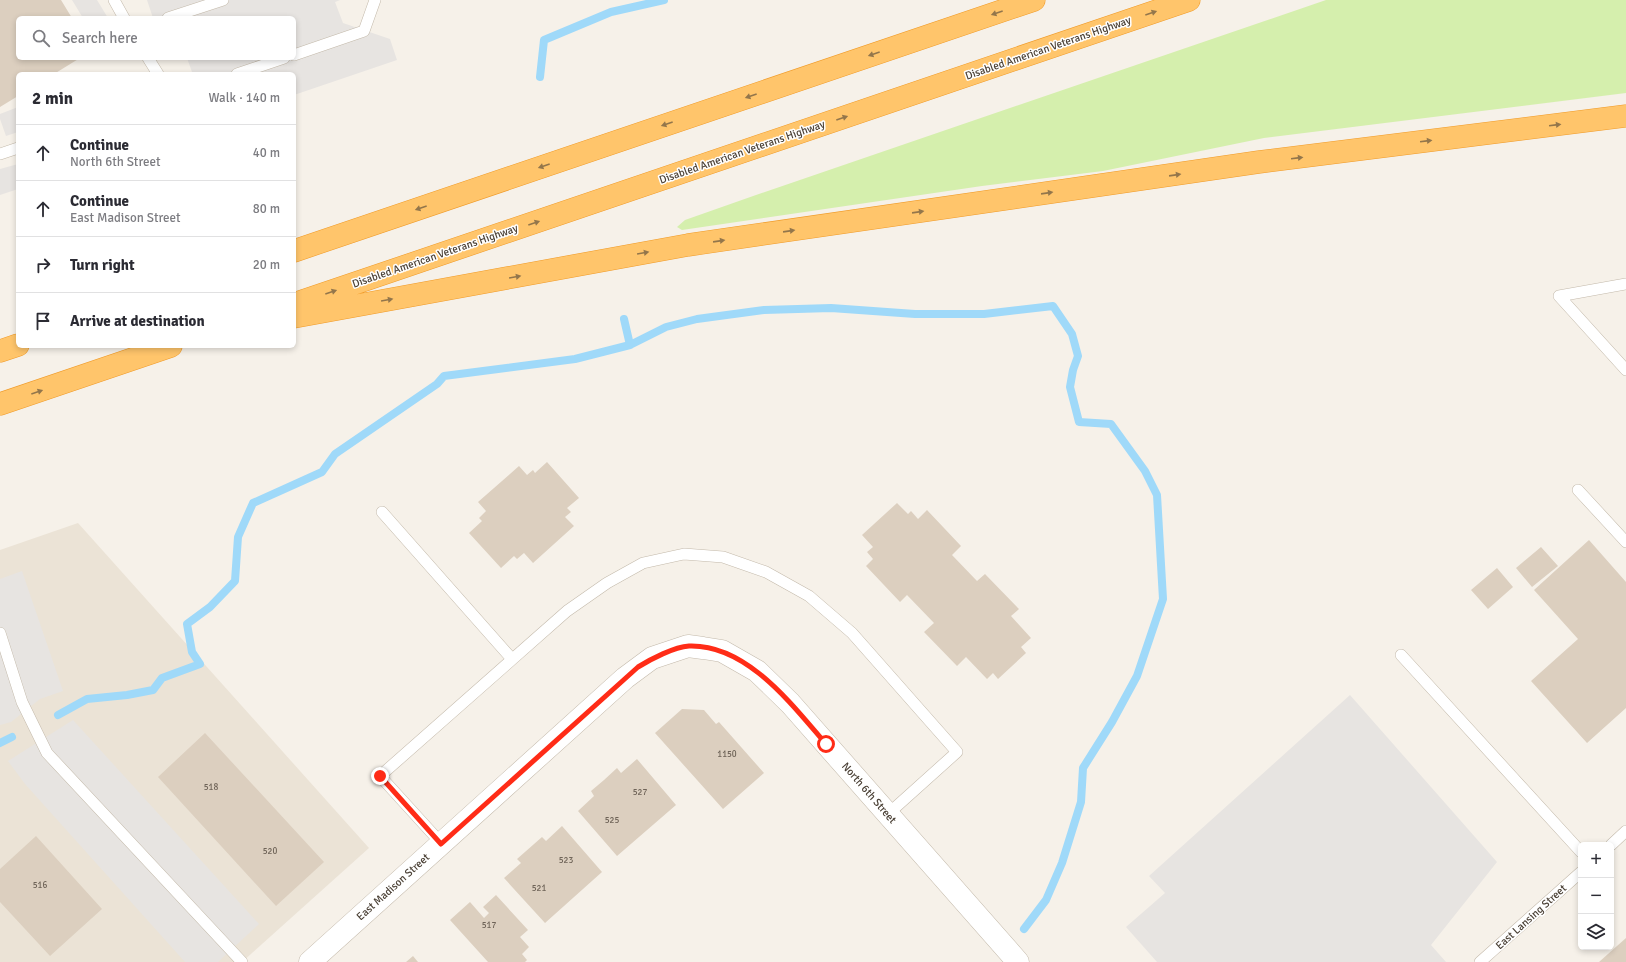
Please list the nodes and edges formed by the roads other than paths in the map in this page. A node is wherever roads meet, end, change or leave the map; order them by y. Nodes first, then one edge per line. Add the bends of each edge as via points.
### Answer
1 (114, 0) edge
2 (223, 0) edge
3 (375, 0) edge
4 (1034, 0) edge
5 (1189, 0) edge
6 (123, 16) edge
7 (174, 16) edge
8 (296, 54) edge
9 (149, 60) edge
10 (278, 60) edge
11 (157, 72) edge
12 (243, 72) edge
13 (1626, 116) edge
14 (16, 149) edge
15 (0, 154) edge
16 (296, 250) edge
17 (1626, 284) edge
18 (296, 303) edge
19 (296, 317) edge
20 (16, 346) edge
21 (165, 348) edge
22 (0, 351) edge
23 (1626, 370) edge
24 (0, 404) edge
25 (1578, 490) dead end
26 (382, 512) dead end
27 (1626, 542) edge
28 (0, 633) edge
29 (704, 648) joint
30 (1401, 655) dead end
31 (512, 659) junction
32 (888, 814) junction
33 (1626, 832) edge
34 (1614, 842) edge
35 (441, 844) junction
36 (1578, 849) edge
37 (1578, 875) edge
38 (242, 962) edge
39 (310, 962) edge
40 (1018, 962) edge
41 (1480, 962) edge

1 - 6 lane
2 - 7 lane
3 - 8 lane via 364,31
4 -> 16 highway
18 -> 5 highway, Disabled American Veterans Highway
9 - 11 lane
10 - 12 lane
19 -> 13 highway via 696,244 1259,162
14 - 15 lane
17 - 23 lane via 1559,296
20 - 22 highway
24 -> 21 highway
25 - 27 lane
26 - 31 lane
28 - 38 lane via 22,702 47,753
29 - 32 street, North 6th Street via 722,651 757,671 790,703
29 - 35 street, East Madison Street via 688,646 652,658 638,667
30 - 36 lane
31 - 32 lane via 567,611 607,583 643,563 684,554 722,557 766,572 809,596 852,633 957,752
31 - 35 lane via 380,776
32 - 40 street, North 6th Street
33 - 34 lane
35 - 39 street, East Madison Street
37 - 41 lane, East Lansing Street

